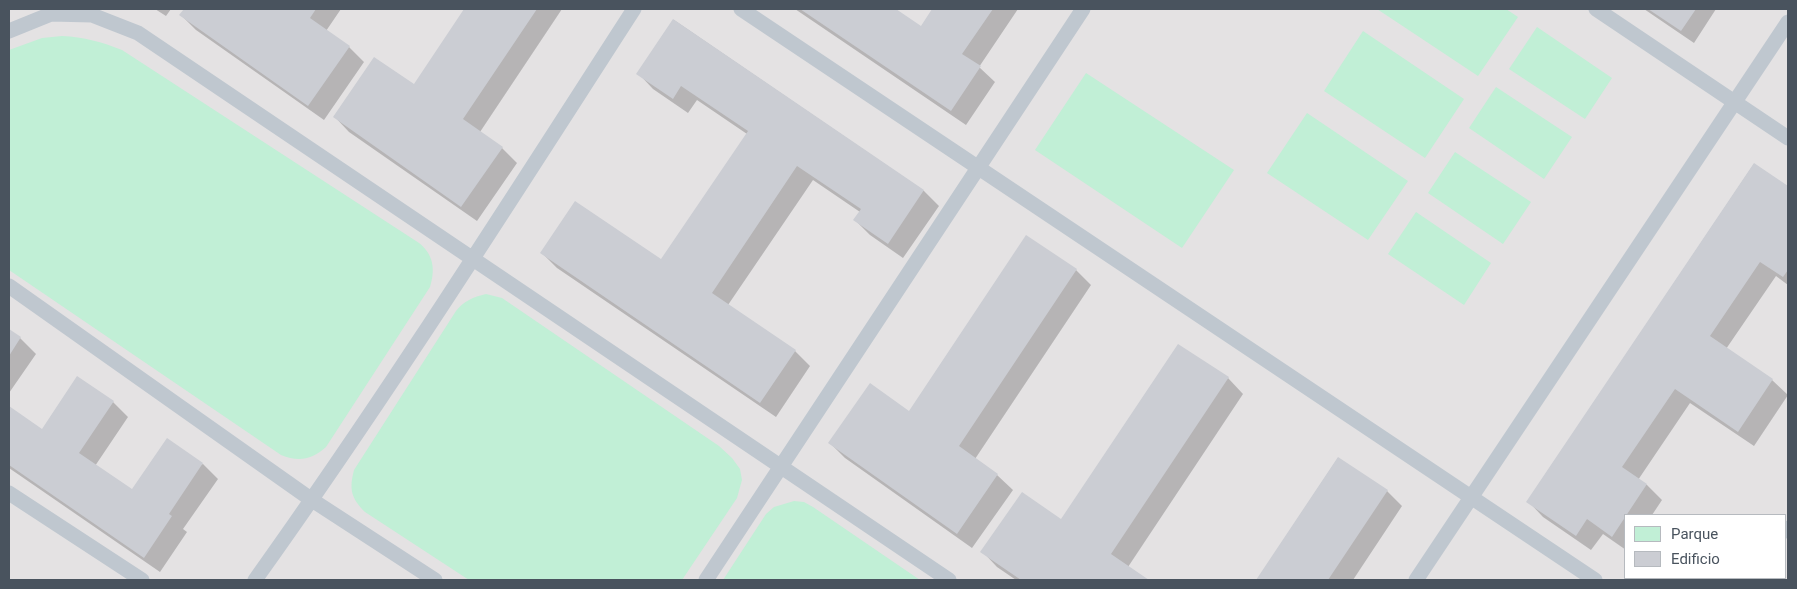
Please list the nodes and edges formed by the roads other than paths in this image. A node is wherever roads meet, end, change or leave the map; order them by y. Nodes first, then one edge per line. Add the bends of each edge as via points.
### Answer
1 (103, 9) edge
2 (634, 9) edge
3 (741, 9) edge
4 (1083, 9) edge
5 (1596, 9) edge
6 (1788, 22) edge
7 (9, 31) edge
8 (138, 33) junction
9 (1735, 102) junction
10 (1788, 138) edge
11 (978, 168) junction
12 (472, 258) junction
13 (9, 286) edge
14 (781, 467) junction
15 (9, 493) edge
16 (1471, 497) junction
17 (312, 500) junction
18 (142, 580) edge
19 (255, 580) edge
20 (435, 580) edge
21 (706, 580) edge
22 (949, 580) edge
23 (1416, 580) edge
24 (1595, 580) edge

1 - 8 lane
2 - 12 lane
3 - 11 lane
4 - 11 lane
5 - 9 lane
6 - 9 lane
7 - 8 lane via 51,14 92,15
8 - 12 lane
9 - 10 lane
9 - 16 lane
11 - 14 lane
11 - 16 lane
12 - 14 lane
12 - 17 lane
13 - 17 lane
14 - 21 lane
14 - 22 lane
15 - 18 lane
16 - 23 lane
16 - 24 lane
17 - 19 lane
17 - 20 lane

